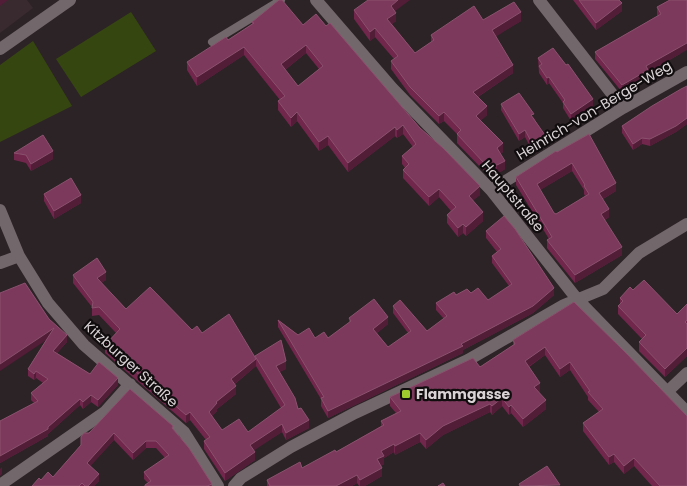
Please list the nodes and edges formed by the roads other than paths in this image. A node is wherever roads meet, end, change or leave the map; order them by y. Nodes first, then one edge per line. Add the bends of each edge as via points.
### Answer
1 (70, 0) edge
2 (281, 0) edge
3 (316, 0) edge
4 (538, 0) edge
5 (212, 42) dead end
6 (0, 49) edge
7 (687, 72) edge
8 (623, 108) junction
9 (491, 190) junction
10 (0, 210) edge
11 (687, 224) edge
12 (19, 256) junction
13 (0, 263) edge
14 (577, 299) junction
15 (687, 373) edge
16 (130, 384) junction
17 (667, 392) junction
18 (687, 412) edge
19 (0, 485) edge
20 (218, 486) edge
21 (234, 486) edge

1 - 6 street
2 - 5 lane
3 - 9 street, Hauptstraße via 392,88
4 - 8 street
7 - 8 street, Heinrich-von-Berge-Weg
8 - 9 street, Heinrich-von-Berge-Weg
9 - 14 street, Hauptstraße
10 - 12 street, Kitzburger Straße
11 - 14 street via 640,253 603,289
12 - 13 street
12 - 16 street, Kitzburger Straße via 54,310 84,345
14 - 17 street, Hauptstraße
14 - 21 street via 468,360 291,447 241,478
15 - 17 street
16 - 19 street via 105,412
16 - 20 street, Kitzburger Straße via 184,432
17 - 18 street, Hauptstraße

